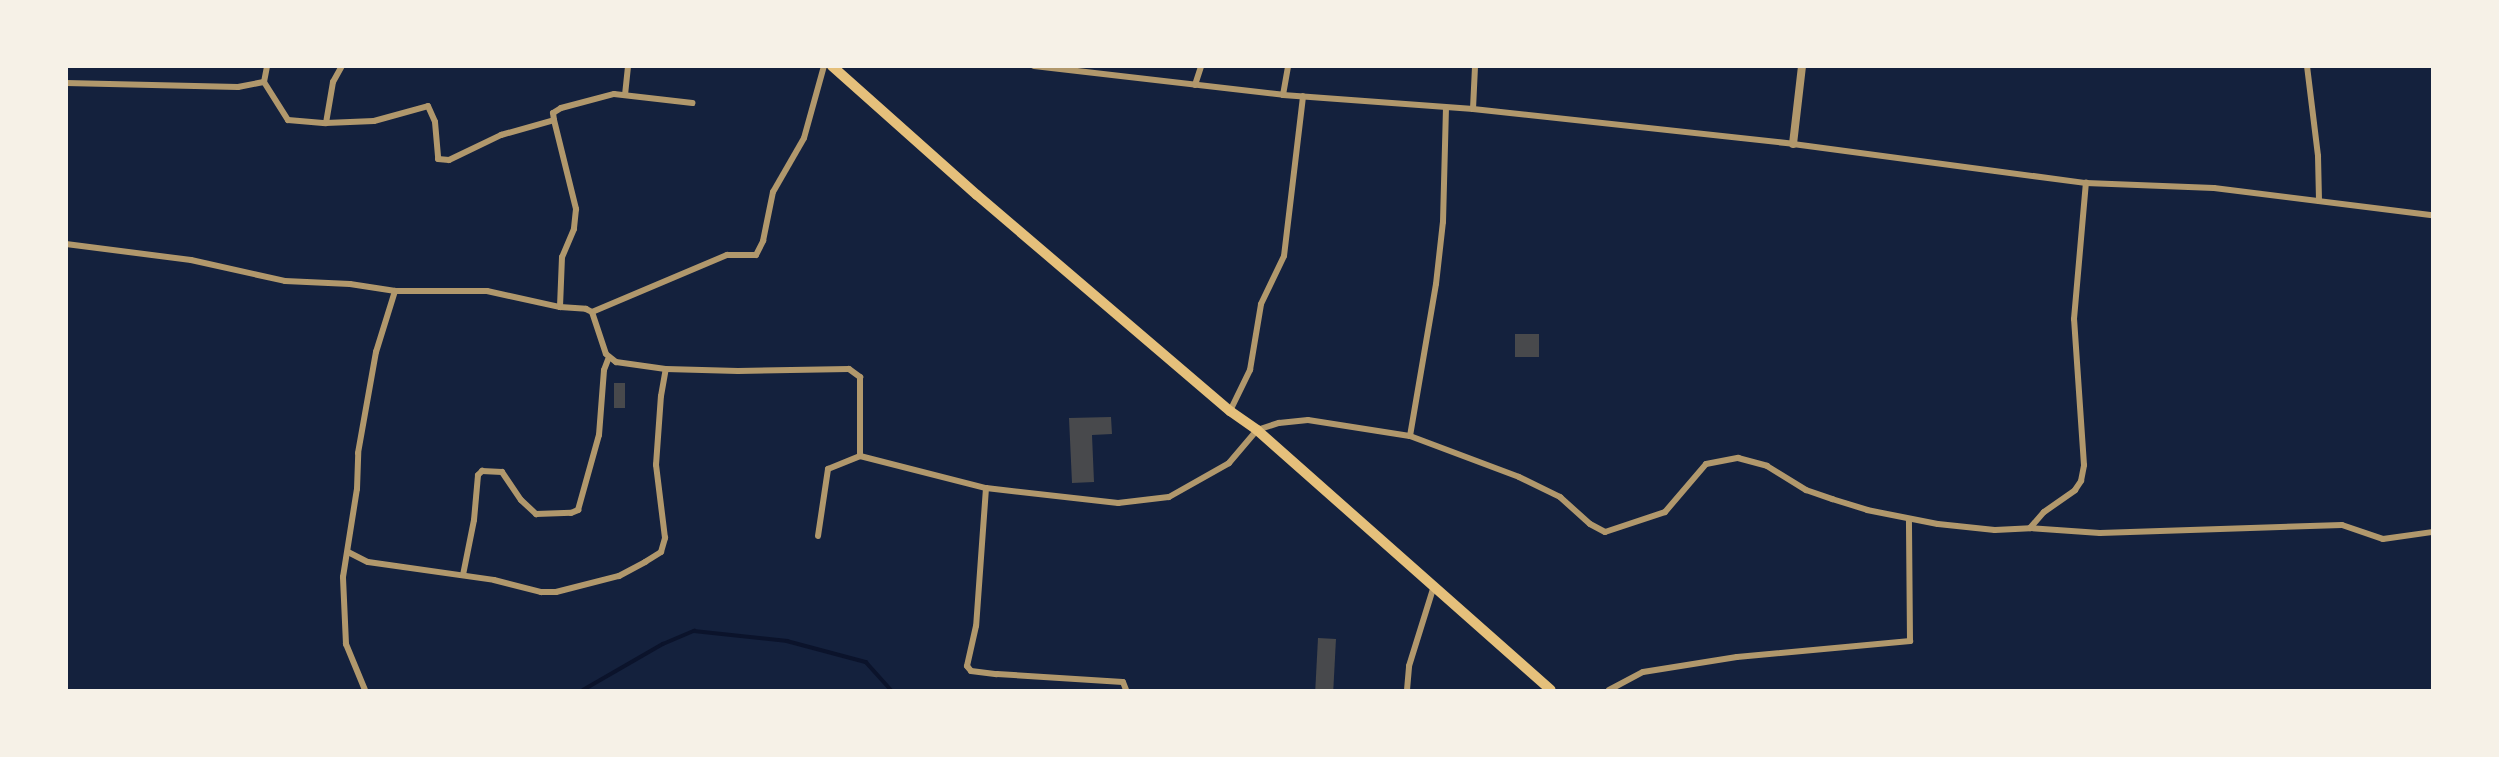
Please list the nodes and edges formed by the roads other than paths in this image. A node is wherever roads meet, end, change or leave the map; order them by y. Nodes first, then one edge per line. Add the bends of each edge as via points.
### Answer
1 (267, 66) edge
2 (342, 66) edge
3 (628, 66) edge
4 (824, 66) edge
5 (832, 66) edge
6 (1034, 66) edge
7 (1201, 66) edge
8 (1288, 66) edge
9 (1475, 66) edge
10 (1802, 66) edge
11 (2307, 66) edge
12 (1064, 69) edge
13 (264, 82) junction
14 (66, 83) edge
15 (1195, 85) junction
16 (625, 95) junction
17 (1283, 95) junction
18 (1303, 96) junction
19 (692, 103) dead end
20 (1446, 109) junction
21 (1473, 109) junction
22 (554, 120) junction
23 (326, 123) junction
24 (1793, 144) junction
25 (2086, 183) junction
26 (2319, 201) junction
27 (2432, 215) edge
28 (66, 244) edge
29 (395, 292) junction
30 (560, 307) junction
31 (592, 313) junction
32 (610, 357) junction
33 (666, 369) junction
34 (1230, 411) junction
35 (1257, 430) junction
36 (1410, 436) junction
37 (860, 456) junction
38 (986, 488) junction
39 (1909, 519) junction
40 (2030, 528) junction
41 (2432, 532) edge
42 (818, 536) dead end
43 (348, 552) junction
44 (463, 575) junction
45 (1433, 589) junction
46 (365, 691) edge
47 (1126, 691) edge
48 (1407, 691) edge
49 (1550, 691) edge
50 (1609, 691) edge

1 - 13 street
2 - 23 street via 333,82
3 - 16 street
4 - 31 street via 804,138 772,192 756,255 727,255
5 - 34 highway
6 - 12 street
7 - 15 street
8 - 17 street
9 - 21 street
10 - 24 street
11 - 26 street
12 - 15 street
13 - 14 street via 238,88
13 - 23 street via 288,120
15 - 17 street
16 - 19 street
16 - 22 street via 561,108 553,113
17 - 18 street
18 - 20 street
18 - 34 street via 1284,256 1262,304 1250,370
20 - 21 street
20 - 36 street via 1443,222
21 - 24 street
22 - 23 street via 501,135 449,160 438,159 435,122 428,106 374,121
22 - 30 street via 576,209 574,229 562,257
24 - 25 street
25 - 26 street via 2214,188
25 - 40 street via 2074,319 2084,465 2075,490
26 - 27 street
28 - 29 street via 191,260 285,281
29 - 30 street via 487,291
29 - 43 street via 371,378
30 - 31 street
31 - 32 street
32 - 33 street via 616,362
32 - 44 street via 604,370 599,435 578,510 536,514 502,472 482,471
33 - 37 street via 855,371 860,377
33 - 44 street via 656,465 665,538 661,552 619,576 556,592
34 - 35 highway
35 - 36 street via 1308,420
35 - 38 street via 1229,463 1169,497 1118,503
35 - 45 highway
36 - 39 street via 1560,497 1605,532 1665,512 1706,464 1738,458 1767,466 1819,495
37 - 38 street
37 - 42 street via 828,469
38 - 47 street via 976,626 967,666 971,671 997,674 1123,682
39 - 40 street via 1995,530
39 - 50 street via 1910,641 1737,657 1643,672
40 - 41 street via 2099,533 2342,525 2384,539
43 - 44 street via 368,562
43 - 46 street via 342,603 346,644
45 - 48 street via 1409,666
45 - 49 highway

